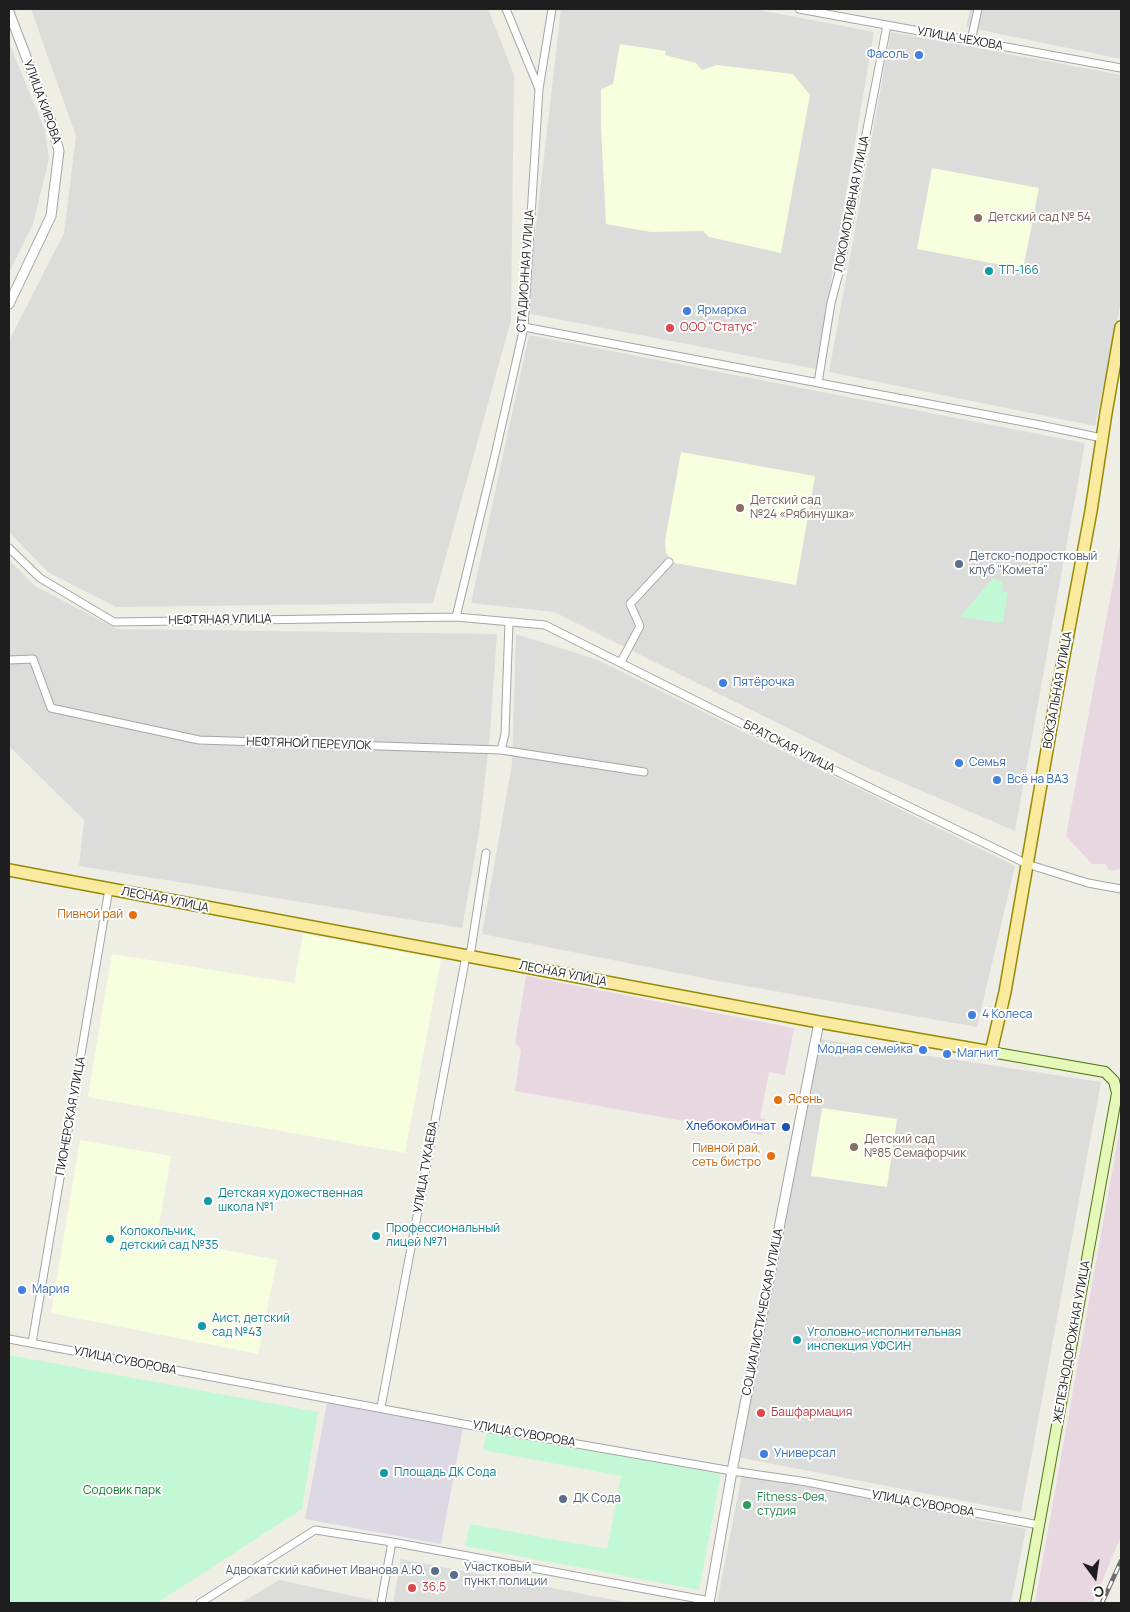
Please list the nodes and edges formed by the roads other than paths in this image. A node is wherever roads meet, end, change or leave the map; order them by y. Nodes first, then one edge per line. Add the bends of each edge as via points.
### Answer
1 (506, 9) edge
2 (552, 9) edge
3 (798, 9) edge
4 (978, 9) edge
5 (9, 12) edge
6 (887, 25) junction
7 (971, 41) junction
8 (1121, 68) edge
9 (539, 89) junction
10 (9, 304) edge
11 (1121, 326) edge
12 (524, 327) junction
13 (818, 383) junction
14 (1102, 438) junction
15 (9, 548) edge
16 (669, 562) dead end
17 (456, 617) junction
18 (509, 622) junction
19 (9, 660) edge
20 (621, 662) junction
21 (500, 750) junction
22 (644, 772) dead end
23 (486, 853) dead end
24 (1027, 864) junction
25 (9, 870) edge
26 (109, 889) junction
27 (1121, 889) edge
28 (466, 956) junction
29 (819, 1022) junction
30 (991, 1052) junction
31 (1114, 1081) joint
32 (9, 1339) edge
33 (32, 1343) junction
34 (381, 1408) junction
35 (732, 1471) junction
36 (1039, 1525) junction
37 (392, 1542) junction
38 (709, 1602) edge
39 (200, 1603) edge
40 (381, 1603) edge
41 (1025, 1603) edge

1 - 9 street
2 - 9 street, СТАДИОННАЯ УЛИЦА
3 - 6 street, УЛИЦА ЧЕХОВА
4 - 7 street
5 - 10 street, УЛИЦА КИРОВА via 51,122 59,152 52,216
6 - 7 street, УЛИЦА ЧЕХОВА
6 - 13 street, ЛОКОМОТИВНАЯ УЛИЦА
7 - 8 street, УЛИЦА ЧЕХОВА
9 - 12 street, СТАДИОННАЯ УЛИЦА
11 - 14 main road, ВОКЗАЛЬНАЯ УЛИЦА
12 - 13 street
12 - 17 street, СТАДИОННАЯ УЛИЦА
13 - 14 street
14 - 24 main road, ВОКЗАЛЬНАЯ УЛИЦА
15 - 17 street, НЕФТЯНАЯ УЛИЦА via 40,578 114,622
16 - 20 street via 630,604 640,626
17 - 18 street, БРАТСКАЯ УЛИЦА
18 - 20 street, БРАТСКАЯ УЛИЦА via 545,625
18 - 21 street via 505,734
19 - 21 street, НЕФТЯНОЙ ПЕРЕУЛОК via 33,659 51,708 199,740
20 - 24 street, БРАТСКАЯ УЛИЦА
21 - 22 street, НЕФТЯНОЙ ПЕРЕУЛОК
23 - 28 street, УЛИЦА ТУКАЕВА via 471,950
24 - 27 street, БРАТСКАЯ УЛИЦА via 1088,883
24 - 30 main road, ВОКЗАЛЬНАЯ УЛИЦА
25 - 26 main road, ЛЕСНАЯ УЛИЦА
26 - 28 main road, ЛЕСНАЯ УЛИЦА
26 - 33 street, ПИОНЕРСКАЯ УЛИЦА
28 - 29 main road, ЛЕСНАЯ УЛИЦА
28 - 34 street, УЛИЦА ТУКАЕВА
29 - 30 main road, ЛЕСНАЯ УЛИЦА
29 - 35 street, СОЦИАЛИСТИЧЕСКАЯ УЛИЦА
30 - 31 main road, ЛЕСНАЯ УЛИЦА via 1105,1072
31 - 36 main road, ЖЕЛЕЗНОДОРОЖНАЯ УЛИЦА via 1117,1093
32 - 33 street, УЛИЦА СУВОРОВА
33 - 34 street, УЛИЦА СУВОРОВА
34 - 35 street, УЛИЦА СУВОРОВА
35 - 36 street, УЛИЦА СУВОРОВА
35 - 38 street, СОЦИАЛИСТИЧЕСКАЯ УЛИЦА
36 - 41 main road, ЖЕЛЕЗНОДОРОЖНАЯ УЛИЦА
37 - 38 street
37 - 39 street via 315,1530
37 - 40 street

